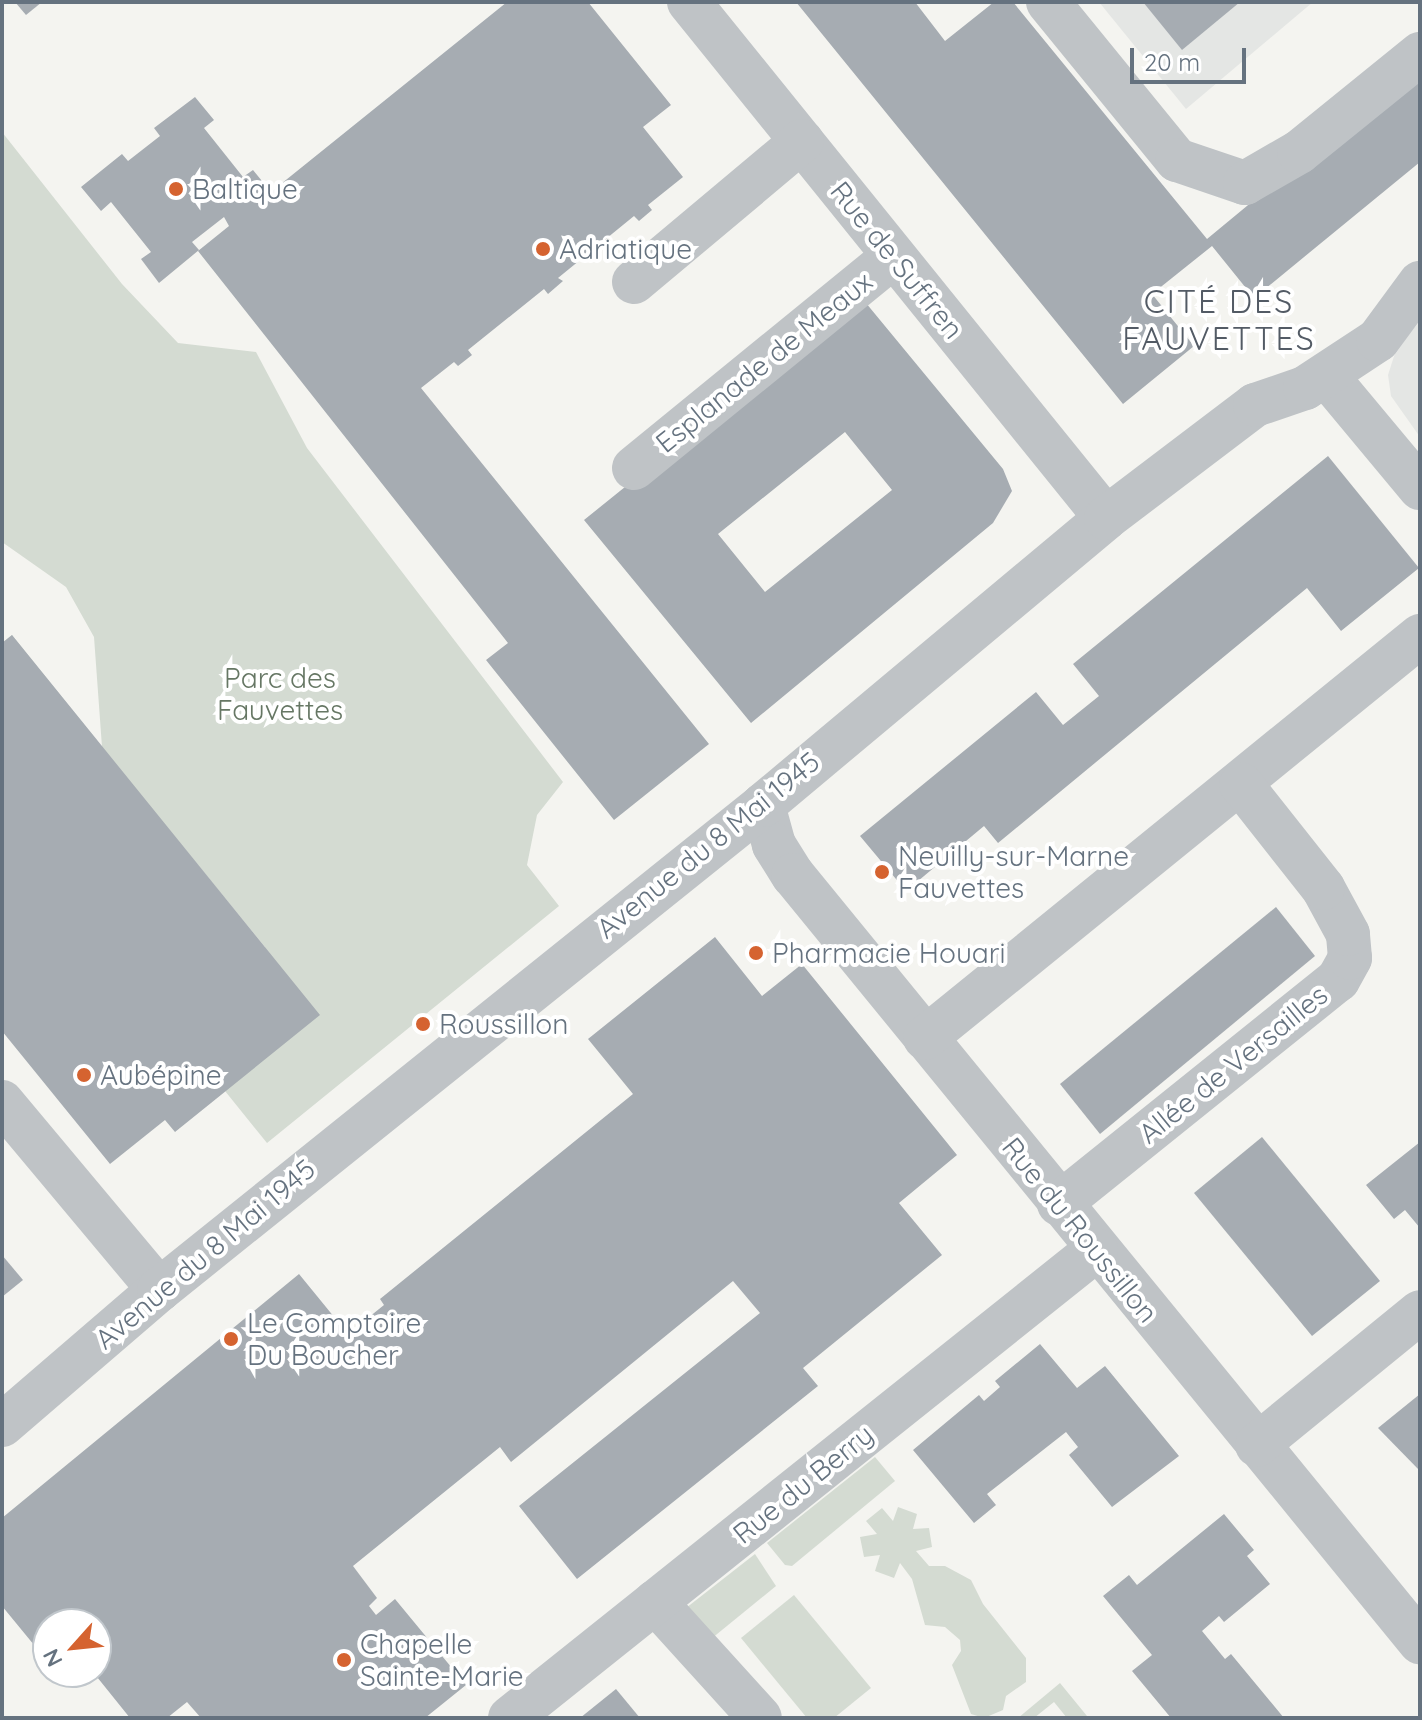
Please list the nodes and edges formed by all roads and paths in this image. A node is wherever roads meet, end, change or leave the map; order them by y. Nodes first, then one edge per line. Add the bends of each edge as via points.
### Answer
1 (1048, 2) edge
2 (712, 13) edge
3 (1420, 54) edge
4 (802, 141) junction
5 (894, 256) junction
6 (634, 282) dead end
7 (1420, 283) edge
8 (1331, 373) junction
9 (634, 468) dead end
10 (1420, 488) edge
11 (1106, 518) junction
12 (1420, 636) edge
13 (1241, 784) junction
14 (763, 805) junction
15 (925, 1038) junction
16 (7, 1121) edge
17 (1059, 1204) junction
18 (1096, 1250) junction
19 (159, 1290) junction
20 (1420, 1312) edge
21 (2, 1425) edge
22 (1257, 1445) junction
23 (655, 1602) junction
24 (1420, 1642) edge
25 (510, 1718) edge
26 (760, 1718) edge

1 - 3 street via 1177,160 1245,183 1299,152
2 - 4 street, Rue de Suffren
4 - 5 street, Rue de Suffren
4 - 6 street
5 - 9 street, Esplanade de Meaux
5 - 11 street, Rue de Suffren
7 - 8 street, Avenue du 8 Mai 1945 via 1378,340
8 - 10 street via 1335,386
8 - 11 street, Avenue du 8 Mai 1945 via 1255,405
11 - 14 street, Avenue du 8 Mai 1945
12 - 13 street
13 - 15 street
13 - 17 street, Allée de Versailles via 1323,888 1348,934 1350,958 1338,980
14 - 15 street, Rue du Roussillon via 774,845 793,875
14 - 19 street, Avenue du 8 Mai 1945
15 - 17 street, Rue du Roussillon
16 - 19 street
17 - 18 street, Rue du Roussillon
18 - 22 street, Rue du Roussillon
18 - 23 street, Rue du Berry
19 - 21 street, Avenue du 8 Mai 1945
20 - 22 street
22 - 24 street, Rue du Roussillon
23 - 25 street, Rue du Berry
23 - 26 street

